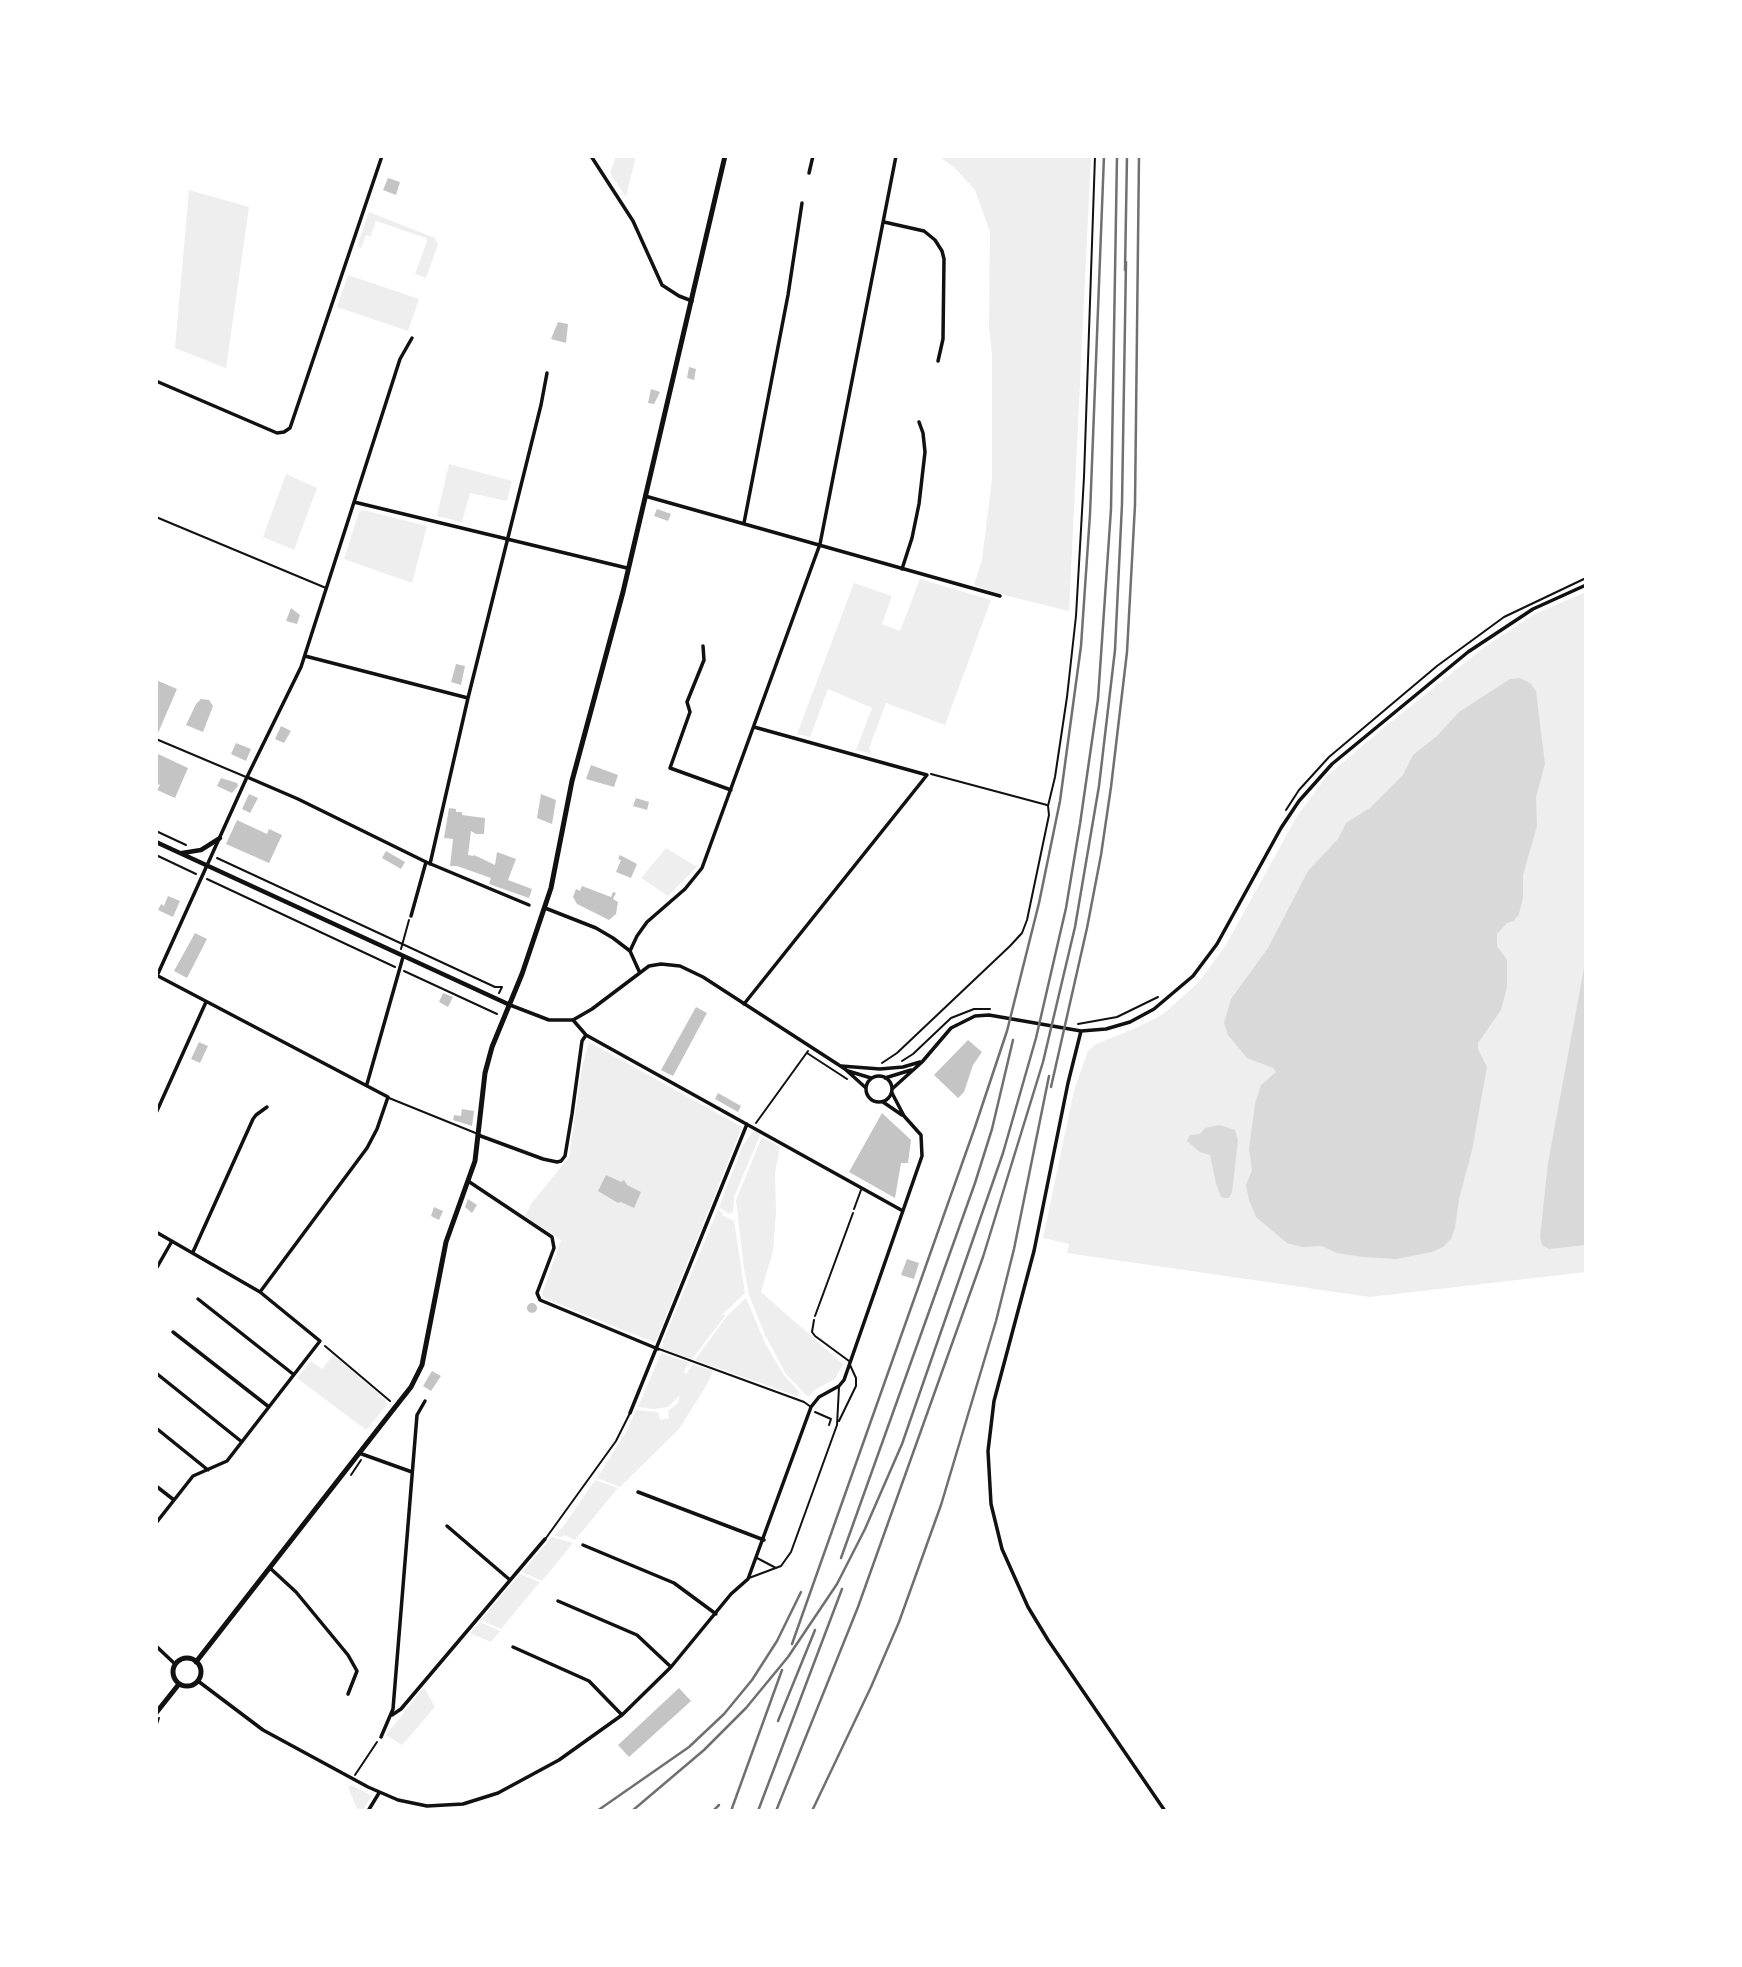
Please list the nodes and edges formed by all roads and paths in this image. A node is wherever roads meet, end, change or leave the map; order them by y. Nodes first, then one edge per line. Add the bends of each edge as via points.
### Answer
1 (382, 156) edge
2 (591, 156) edge
3 (725, 156) edge
4 (814, 156) edge
5 (896, 156) edge
6 (1095, 156) edge
7 (809, 173) dead end
8 (802, 203) dead end
9 (884, 222) junction
10 (692, 300) junction
11 (412, 338) dead end
12 (938, 361) dead end
13 (547, 373) dead end
14 (156, 381) edge
15 (919, 422) dead end
16 (645, 496) junction
17 (354, 502) junction
18 (156, 517) edge
19 (744, 523) junction
20 (508, 540) junction
21 (820, 544) junction
22 (628, 568) junction
23 (902, 569) junction
24 (1586, 578) edge
25 (1586, 585) edge
26 (326, 587) junction
27 (1000, 596) dead end
28 (703, 646) dead end
29 (304, 656) junction
30 (468, 698) junction
31 (754, 727) junction
32 (156, 740) edge
33 (927, 775) junction
34 (247, 777) junction
35 (731, 790) junction
36 (1048, 806) junction
37 (1281, 817) dead end
38 (156, 831) edge
39 (220, 838) junction
40 (156, 842) edge
41 (198, 851) junction
42 (180, 854) junction
43 (156, 855) edge
44 (212, 856) junction
45 (428, 863) junction
46 (207, 866) junction
47 (202, 877) junction
48 (529, 905) dead end
49 (545, 908) junction
50 (411, 916) joint
51 (402, 944) junction
52 (630, 951) junction
53 (402, 954) junction
54 (399, 969) junction
55 (639, 971) junction
56 (156, 976) edge
57 (502, 987) dead end
58 (1165, 993) dead end
59 (206, 1002) junction
60 (510, 1004) junction
61 (744, 1004) junction
62 (504, 1017) junction
63 (573, 1020) junction
64 (1074, 1024) dead end
65 (1081, 1031) junction
66 (586, 1035) junction
67 (807, 1053) dead end
68 (922, 1062) junction
69 (840, 1066) junction
70 (880, 1066) dead end
71 (845, 1069) junction
72 (913, 1069) junction
73 (873, 1078) junction
74 (885, 1078) junction
75 (367, 1085) junction
76 (866, 1088) junction
77 (892, 1091) junction
78 (388, 1097) junction
79 (883, 1102) junction
80 (267, 1107) dead end
81 (156, 1113) edge
82 (904, 1116) junction
83 (747, 1124) junction
84 (753, 1128) junction
85 (478, 1135) junction
86 (468, 1181) junction
87 (861, 1188) junction
88 (854, 1209) joint
89 (903, 1211) junction
90 (156, 1232) edge
91 (172, 1241) junction
92 (193, 1252) junction
93 (156, 1269) edge
94 (260, 1292) junction
95 (198, 1299) dead end
96 (814, 1320) joint
97 (173, 1332) dead end
98 (320, 1341) junction
99 (658, 1349) junction
100 (850, 1363) junction
101 (156, 1373) edge
102 (293, 1374) junction
103 (839, 1386) junction
104 (425, 1401) dead end
105 (396, 1406) junction
106 (269, 1407) junction
107 (811, 1407) junction
108 (630, 1413) joint
109 (837, 1424) junction
110 (829, 1425) dead end
111 (156, 1428) edge
112 (242, 1441) junction
113 (359, 1453) junction
114 (208, 1470) junction
115 (412, 1472) junction
116 (156, 1486) edge
117 (638, 1492) dead end
118 (174, 1500) junction
119 (156, 1523) edge
120 (447, 1526) dead end
121 (545, 1539) joint
122 (764, 1540) junction
123 (583, 1545) dead end
124 (757, 1558) junction
125 (270, 1568) junction
126 (777, 1568) junction
127 (748, 1579) junction
128 (510, 1580) junction
129 (558, 1601) dead end
130 (716, 1614) junction
131 (156, 1646) edge
132 (513, 1647) dead end
133 (196, 1662) junction
134 (175, 1664) junction
135 (671, 1667) junction
136 (198, 1681) junction
137 (179, 1684) junction
138 (348, 1694) dead end
139 (156, 1713) edge
140 (622, 1714) junction
141 (392, 1715) junction
142 (381, 1737) joint
143 (352, 1778) junction
144 (379, 1793) junction
145 (368, 1811) edge
146 (1165, 1811) edge

1 - 14 street via 290,428 277,433
2 - 10 street via 633,221 662,285
3 - 10 main road
4 - 7 street
5 - 9 street
6 - 36 path via 1081,547 1067,697
8 - 19 street
9 - 12 street via 924,231 942,251 943,339
9 - 21 street
10 - 16 main road
11 - 17 street via 400,359
13 - 20 street
15 - 23 street via 925,453 921,491
16 - 19 street
16 - 22 main road
17 - 20 street
17 - 26 street
18 - 26 lane
19 - 21 street
20 - 22 street
20 - 30 street
21 - 23 street
21 - 31 street
22 - 49 main road via 572,781
23 - 27 street
24 - 37 path via 1504,617 1437,666 1329,757
25 - 65 street via 1509,623 1427,682 1354,743 1299,801 1217,944 1193,976 1154,1009 1130,1022
26 - 29 street
28 - 35 street via 704,660 687,702 690,712 670,768
29 - 30 street
29 - 34 street
30 - 45 street
31 - 33 street
31 - 35 street
32 - 34 lane
33 - 36 path
33 - 61 street
34 - 39 street
34 - 45 street
35 - 52 street via 702,868 647,922
36 - 70 path via 1022,933
38 - 41 path
39 - 41 main road
39 - 44 street
40 - 42 main road
41 - 42 main road
42 - 46 main road
43 - 47 path
44 - 46 street
44 - 51 path
45 - 48 street
45 - 50 street
46 - 47 street
46 - 53 main road
47 - 54 path
47 - 56 street
49 - 52 street via 596,928
49 - 60 main road
50 - 51 path
51 - 53 path
51 - 57 path
52 - 55 street
53 - 54 street
53 - 60 main road
54 - 62 path
54 - 75 street
55 - 61 street via 661,964 680,966
55 - 63 street
56 - 59 street
58 - 64 path via 1117,1017
59 - 75 street
59 - 81 street
60 - 62 main road
60 - 63 street via 549,1020
61 - 69 street
62 - 85 main road via 485,1073
63 - 66 street
65 - 68 street via 975,1016 951,1028
65 - 146 street via 1034,1251 999,1379 990,1425 989,1485 1002,1549 1028,1607
66 - 83 street
66 - 85 street via 561,1161 543,1160
67 - 84 path
68 - 69 street via 880,1069
68 - 72 street
69 - 71 street
71 - 73 street
71 - 76 street
72 - 74 street
72 - 77 street
73 - 74 street
73 - 76 street
74 - 77 street
75 - 78 street
76 - 79 street via 871,1099
77 - 79 street
77 - 82 street
78 - 85 lane
78 - 94 street via 367,1147
79 - 82 street
80 - 92 street via 253,1119
82 - 89 street via 921,1135 923,1146
83 - 84 street
83 - 99 street
84 - 87 street
85 - 86 main road
86 - 99 street via 552,1237 554,1248 537,1293 540,1300
86 - 105 main road via 443,1254 422,1365
87 - 88 lane
87 - 89 street
88 - 96 path
89 - 100 street
90 - 91 street
91 - 92 street
91 - 93 street
92 - 94 street
94 - 98 street
95 - 102 street
96 - 100 lane via 815,1336
97 - 106 street
98 - 102 street
98 - 105 path
99 - 107 lane
99 - 108 street
100 - 103 street
100 - 109 lane via 856,1386
101 - 112 street
102 - 106 street
103 - 107 street
103 - 109 lane
104 - 115 street via 417,1415
105 - 113 main road
106 - 112 street
107 - 110 path via 831,1419
107 - 122 street
108 - 121 lane via 616,1441
109 - 126 lane via 791,1552
111 - 114 street
112 - 114 street via 224,1464
113 - 115 street
113 - 125 main road
114 - 118 street via 193,1476
115 - 141 street
116 - 118 street
117 - 122 street
118 - 119 street
120 - 128 street
121 - 128 street
122 - 124 street
123 - 130 street via 674,1583
124 - 126 lane
124 - 127 street
125 - 133 main road
125 - 138 street via 348,1655 357,1671
126 - 127 lane
127 - 130 street
128 - 141 street
129 - 135 street via 637,1635
130 - 135 street
131 - 134 street
132 - 140 street via 589,1681
133 - 134 main road via 187,1658
133 - 136 main road via 201,1673
134 - 137 main road via 173,1675
135 - 140 street
136 - 137 main road via 191,1686
136 - 143 street via 263,1730
137 - 139 main road
140 - 144 street via 559,1759 481,1799 427,1806
141 - 142 street
142 - 143 path
143 - 144 street
144 - 145 street

